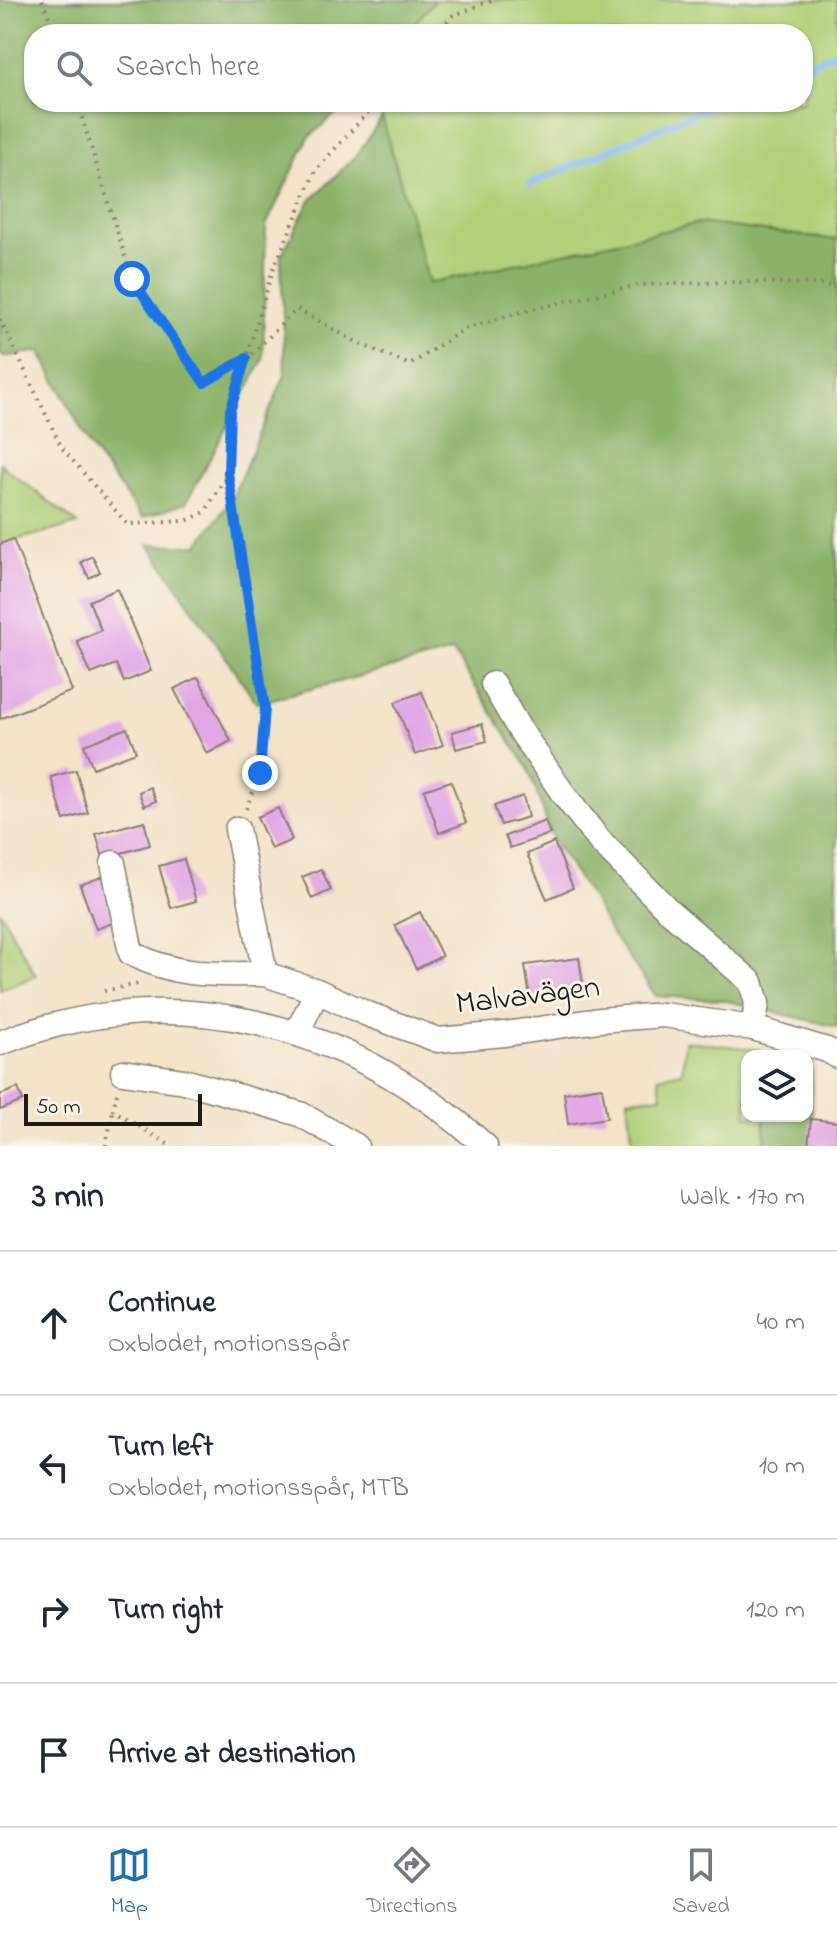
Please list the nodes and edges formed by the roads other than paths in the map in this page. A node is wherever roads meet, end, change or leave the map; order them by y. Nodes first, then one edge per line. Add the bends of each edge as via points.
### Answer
1 (493, 684) dead end
2 (237, 829) road end
3 (113, 863) dead end
4 (265, 974) junction
5 (317, 991) junction
6 (753, 1028) junction
7 (297, 1033) junction
8 (0, 1043) edge
9 (837, 1056) edge
10 (123, 1072) road end
11 (356, 1146) edge
12 (485, 1146) edge

1 - 6 street via 599,840 668,910 751,982 757,1003
2 - 4 street
3 - 4 street, Malvavägen via 131,953 191,974
4 - 5 street, Malvavägen
5 - 6 street, Malvavägen via 438,1040 663,1015
5 - 7 street
6 - 9 street, Malvavägen
7 - 8 street via 210,1014 127,1012 56,1024
7 - 12 street via 403,1082
10 - 11 street via 184,1081 300,1114

